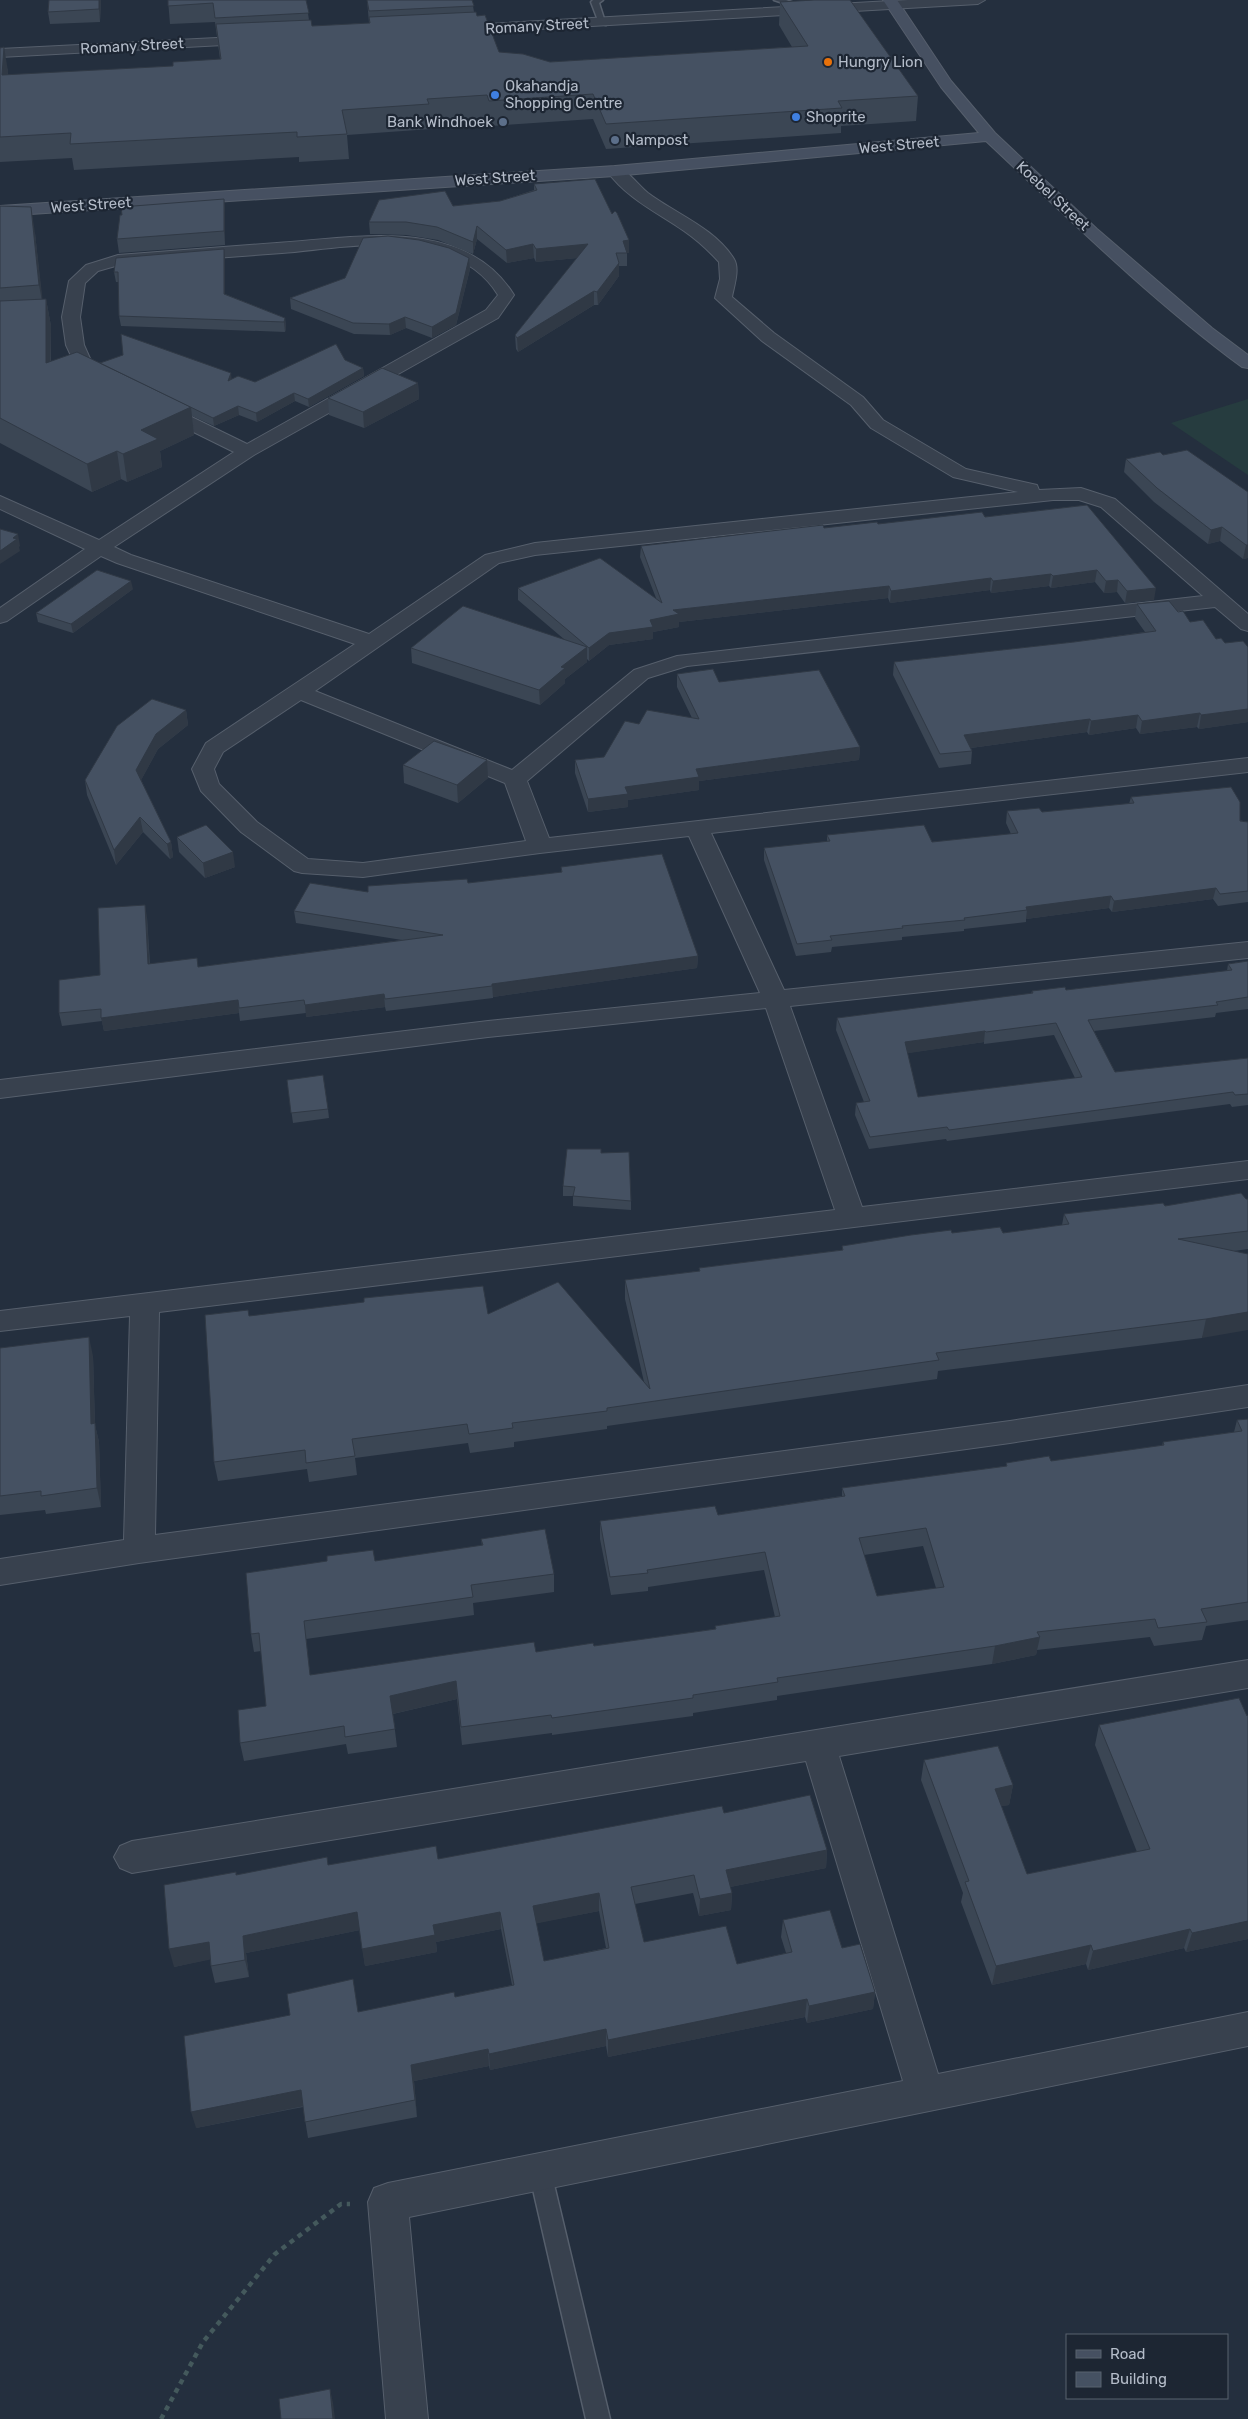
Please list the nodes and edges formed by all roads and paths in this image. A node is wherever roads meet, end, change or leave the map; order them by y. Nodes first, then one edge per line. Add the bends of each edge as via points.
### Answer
1 (599, 0) edge
2 (778, 0) edge
3 (978, 0) edge
4 (892, 3) edge
5 (811, 10) junction
6 (603, 23) junction
7 (439, 31) edge
8 (269, 40) edge
9 (0, 53) edge
10 (990, 136) junction
11 (614, 171) junction
12 (0, 211) edge
13 (1248, 363) edge
14 (116, 388) edge
15 (142, 400) edge
16 (247, 451) junction
17 (1054, 494) junction
18 (0, 502) edge
19 (98, 548) junction
20 (1221, 600) junction
21 (0, 617) edge
22 (1248, 625) edge
23 (371, 642) junction
24 (299, 692) junction
25 (1248, 765) edge
26 (515, 779) junction
27 (698, 828) junction
28 (540, 846) junction
29 (1248, 950) edge
30 (775, 999) junction
31 (0, 1089) edge
32 (1248, 1170) edge
33 (852, 1219) junction
34 (145, 1304) junction
35 (0, 1321) edge
36 (1248, 1396) edge
37 (139, 1550) junction
38 (0, 1572) edge
39 (1248, 1674) edge
40 (818, 1743) junction
41 (132, 1857) dead end
42 (1248, 2029) edge
43 (926, 2096) junction
44 (540, 2172) junction
45 (388, 2202) junction
46 (161, 2419) edge
47 (407, 2419) edge
48 (598, 2419) edge

1 - 6 lane via 595,2
2 - 5 lane
3 - 4 street, Romany Street
4 - 5 street, Romany Street
4 - 10 street, Koebel Street via 946,84
5 - 6 street, Romany Street
6 - 7 street, Romany Street
8 - 9 street, Romany Street
10 - 11 street, West Street
10 - 13 street, Koebel Street via 1091,232 1206,332
11 - 12 street, West Street
11 - 17 street via 645,200 703,236 727,261 728,279 723,298 768,337 857,401 877,424 960,473
14 - 16 street via 89,375 62,318 76,281 92,268 118,260 367,241 418,243 450,250 473,260 498,280 506,295 492,314
15 - 16 street
16 - 19 street
17 - 20 street via 1081,494 1108,503
17 - 23 street via 535,549 492,559
18 - 19 street
19 - 21 street
19 - 23 street
20 - 22 street
20 - 26 street via 684,660 641,674
23 - 24 street
24 - 26 street
24 - 28 street via 214,748 204,769 209,786 249,827 302,866 363,870
25 - 27 street
26 - 28 street
27 - 28 street
27 - 30 street
29 - 30 street
30 - 31 street via 488,1029
30 - 33 street
32 - 33 street
33 - 34 street
34 - 35 street
34 - 37 street
36 - 37 street via 1010,1432
37 - 38 street
39 - 40 street
40 - 41 street
40 - 43 street
42 - 43 street
43 - 44 street
44 - 45 street
44 - 48 lane
45 - 46 path via 341,2204 275,2254 203,2342
45 - 47 street

